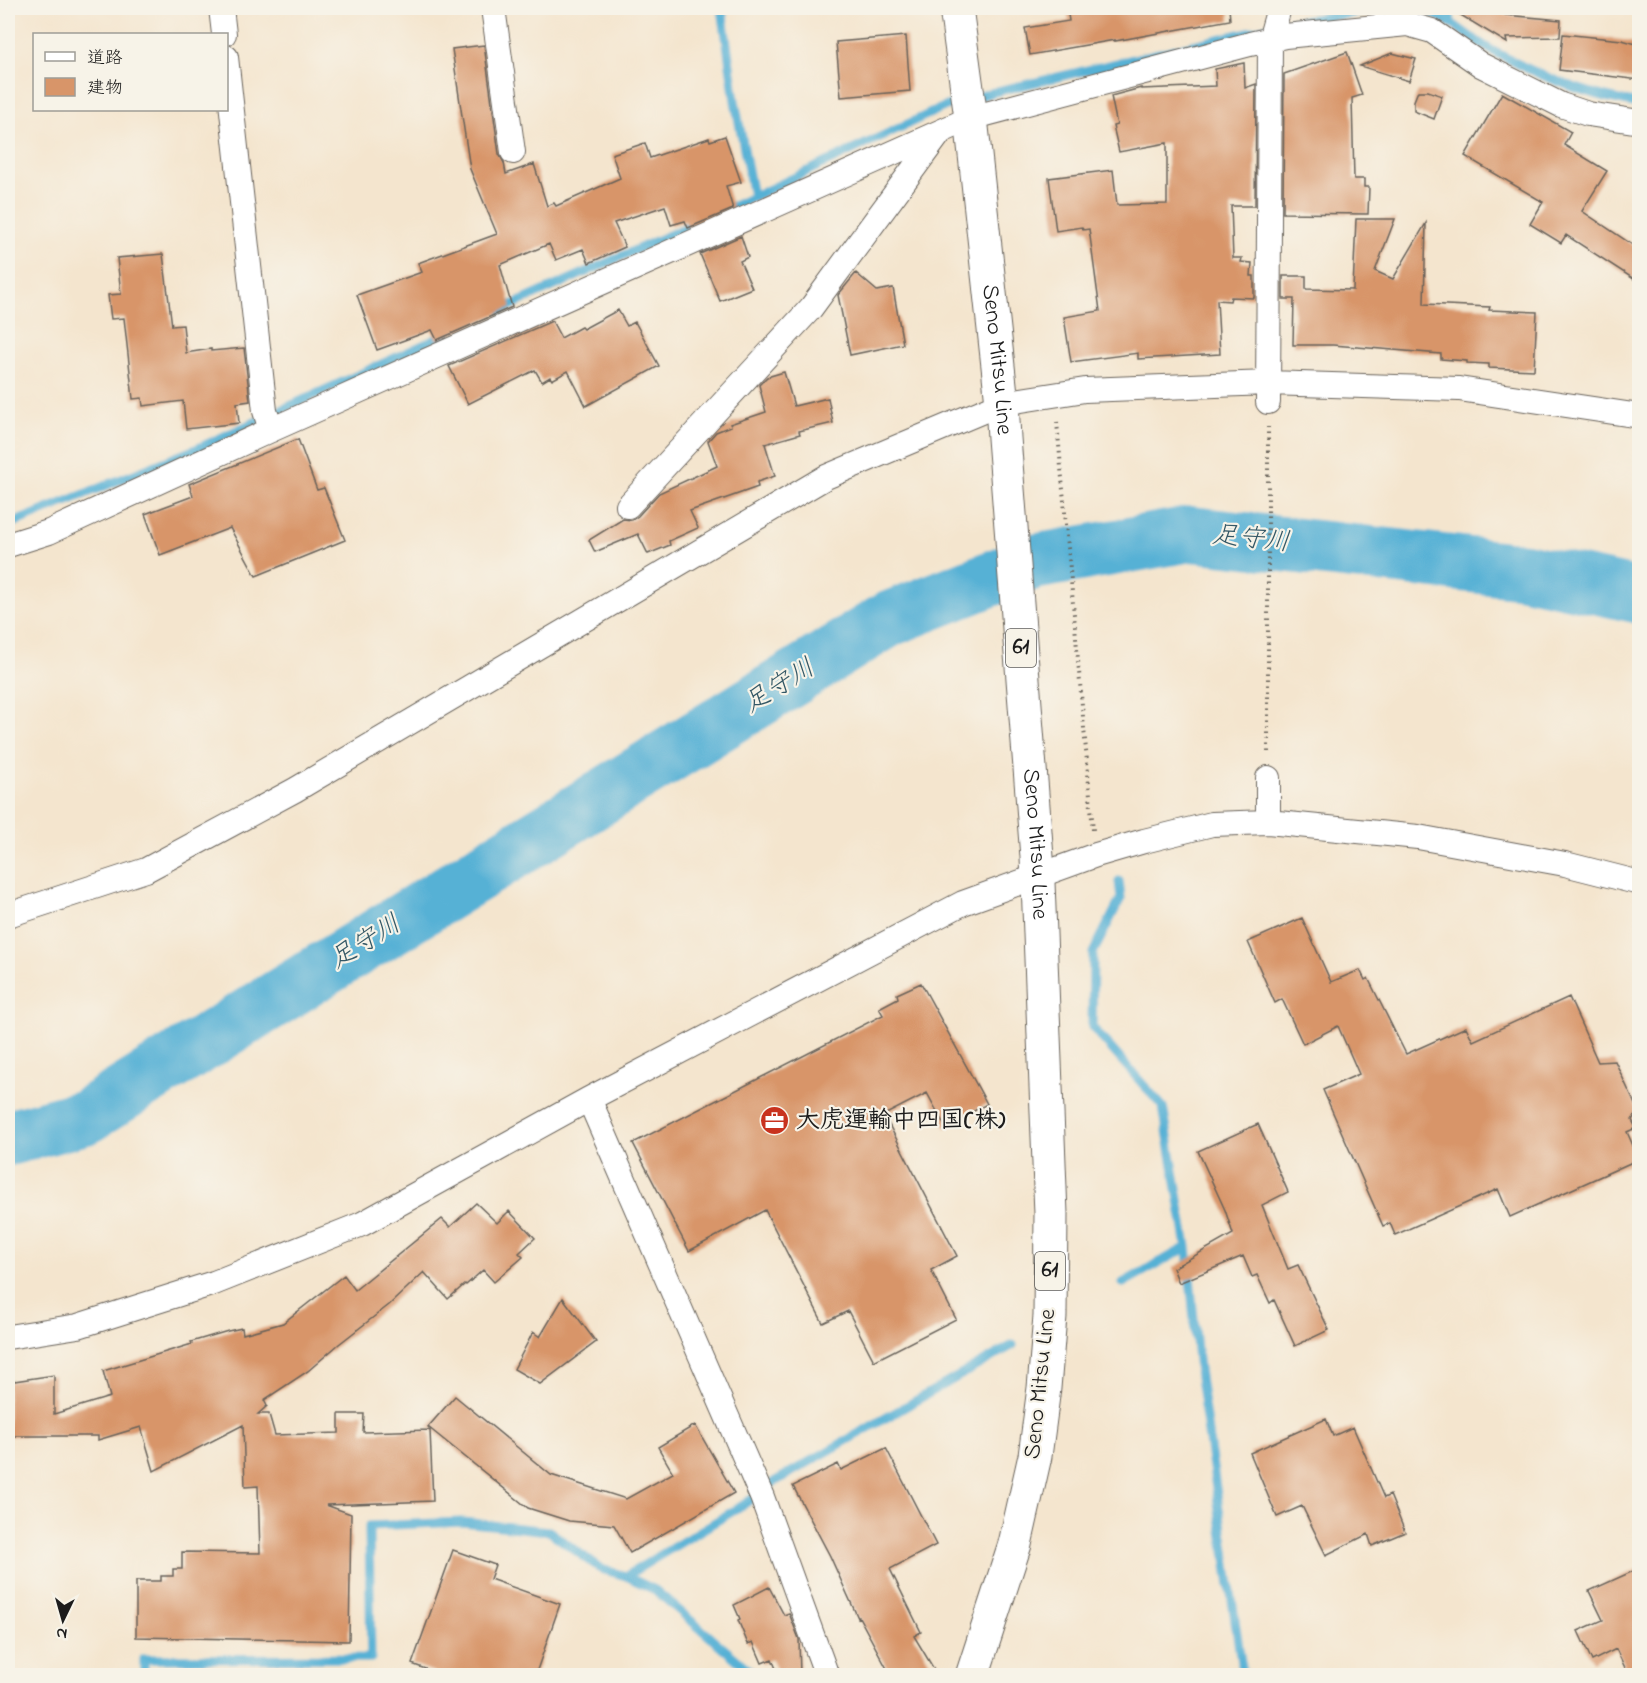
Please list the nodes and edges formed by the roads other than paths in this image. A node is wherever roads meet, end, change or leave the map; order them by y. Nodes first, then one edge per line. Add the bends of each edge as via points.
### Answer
1 (221, 8) edge
2 (493, 8) edge
3 (956, 8) edge
4 (1274, 24) edge
5 (224, 33) edge
6 (228, 74) edge
7 (969, 106) junction
8 (1640, 122) edge
9 (940, 132) junction
10 (513, 152) dead end
11 (1268, 392) junction
12 (1002, 403) junction
13 (1640, 416) edge
14 (268, 422) junction
15 (628, 506) dead end
16 (8, 545) edge
17 (1268, 778) road end
18 (1268, 822) junction
19 (1038, 867) junction
20 (1640, 883) edge
21 (8, 915) edge
22 (589, 1098) junction
23 (8, 1337) edge
24 (828, 1676) edge
25 (972, 1676) edge

1 - 5 street
2 - 10 street
3 - 7 main road, Seno Mitsu Line / 61
4 - 7 street via 1250,44
4 - 8 street via 1285,36 1407,24 1432,31 1481,65 1561,105 1588,114
4 - 11 street
6 - 14 street
7 - 9 street
7 - 12 main road, Seno Mitsu Line / 61
9 - 14 street
9 - 15 street via 811,308
11 - 12 street via 1085,390
11 - 13 street via 1459,388
12 - 19 main road, Seno Mitsu Line / 61
12 - 21 street via 826,477 295,790 146,870
14 - 16 street via 49,532
17 - 18 street
18 - 19 street via 1212,824
18 - 20 street via 1418,837 1564,864
19 - 22 street
19 - 25 main road, Seno Mitsu Line / 61 via 1051,1214 1045,1378 1035,1456 1016,1544
22 - 23 street via 362,1224 214,1284 78,1326
22 - 24 street via 759,1491

